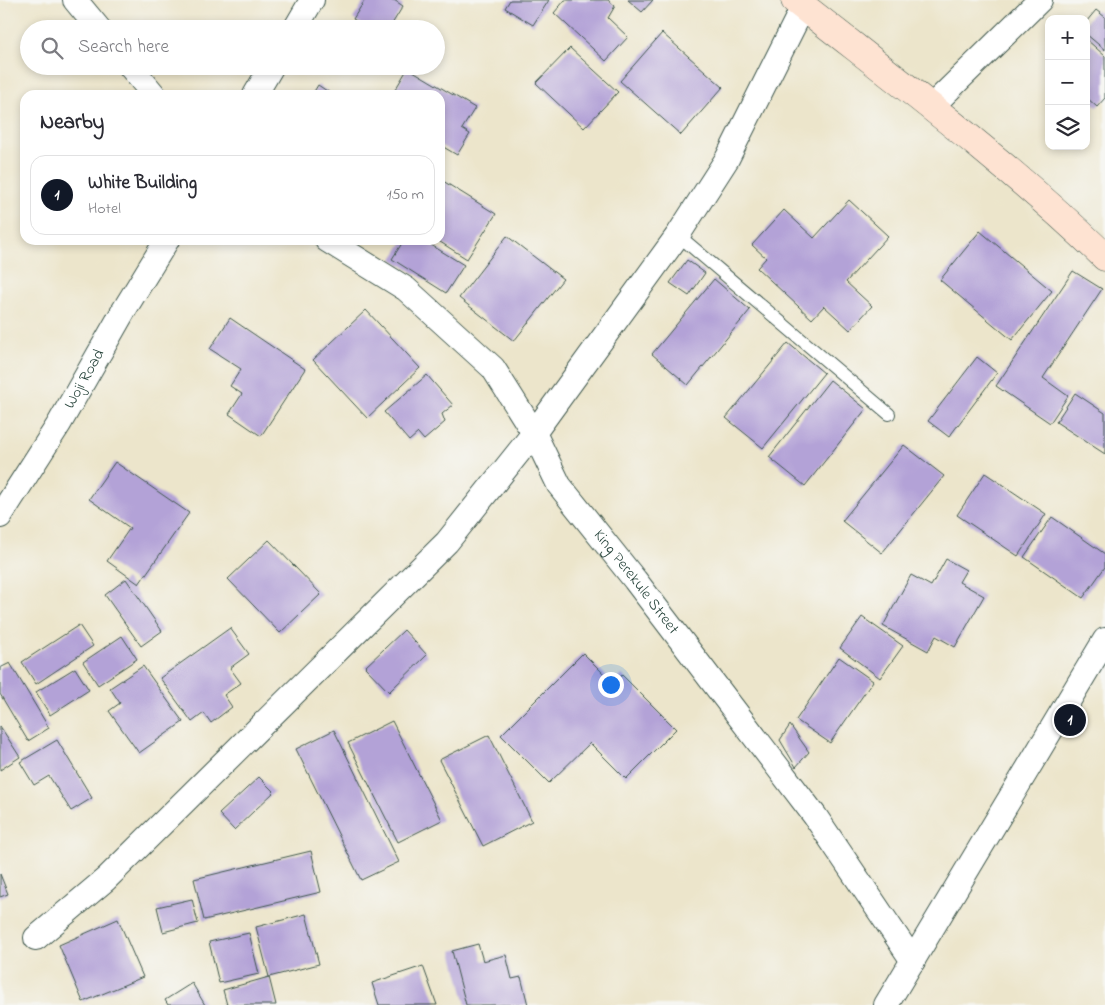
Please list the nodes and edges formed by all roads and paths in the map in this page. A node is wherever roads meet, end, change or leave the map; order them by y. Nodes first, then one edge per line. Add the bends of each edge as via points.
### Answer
1 (74, 0) edge
2 (312, 0) edge
3 (1040, 0) edge
4 (799, 3) edge
5 (91, 20) edge
6 (300, 20) edge
7 (137, 75) edge
8 (267, 75) edge
9 (150, 90) edge
10 (258, 90) edge
11 (932, 106) junction
12 (678, 235) junction
13 (164, 245) edge
14 (336, 245) edge
15 (1105, 257) edge
16 (889, 414) dead end
17 (534, 432) junction
18 (0, 516) edge
19 (1105, 640) edge
20 (36, 938) dead end
21 (913, 961) junction
22 (886, 1005) edge

1 - 5 street
2 - 6 street
3 - 11 street
4 - 11 street
4 - 12 street via 727,159
7 - 9 street
8 - 10 street
11 - 15 street via 1076,228
12 - 16 lane
12 - 17 street
13 - 18 street, Woji Road via 59,424
14 - 17 street, King Perekule Street via 406,290 493,368
17 - 20 street via 448,542 106,879
17 - 21 street, King Perekule Street via 558,485 635,580 815,816
19 - 21 street
21 - 22 street

